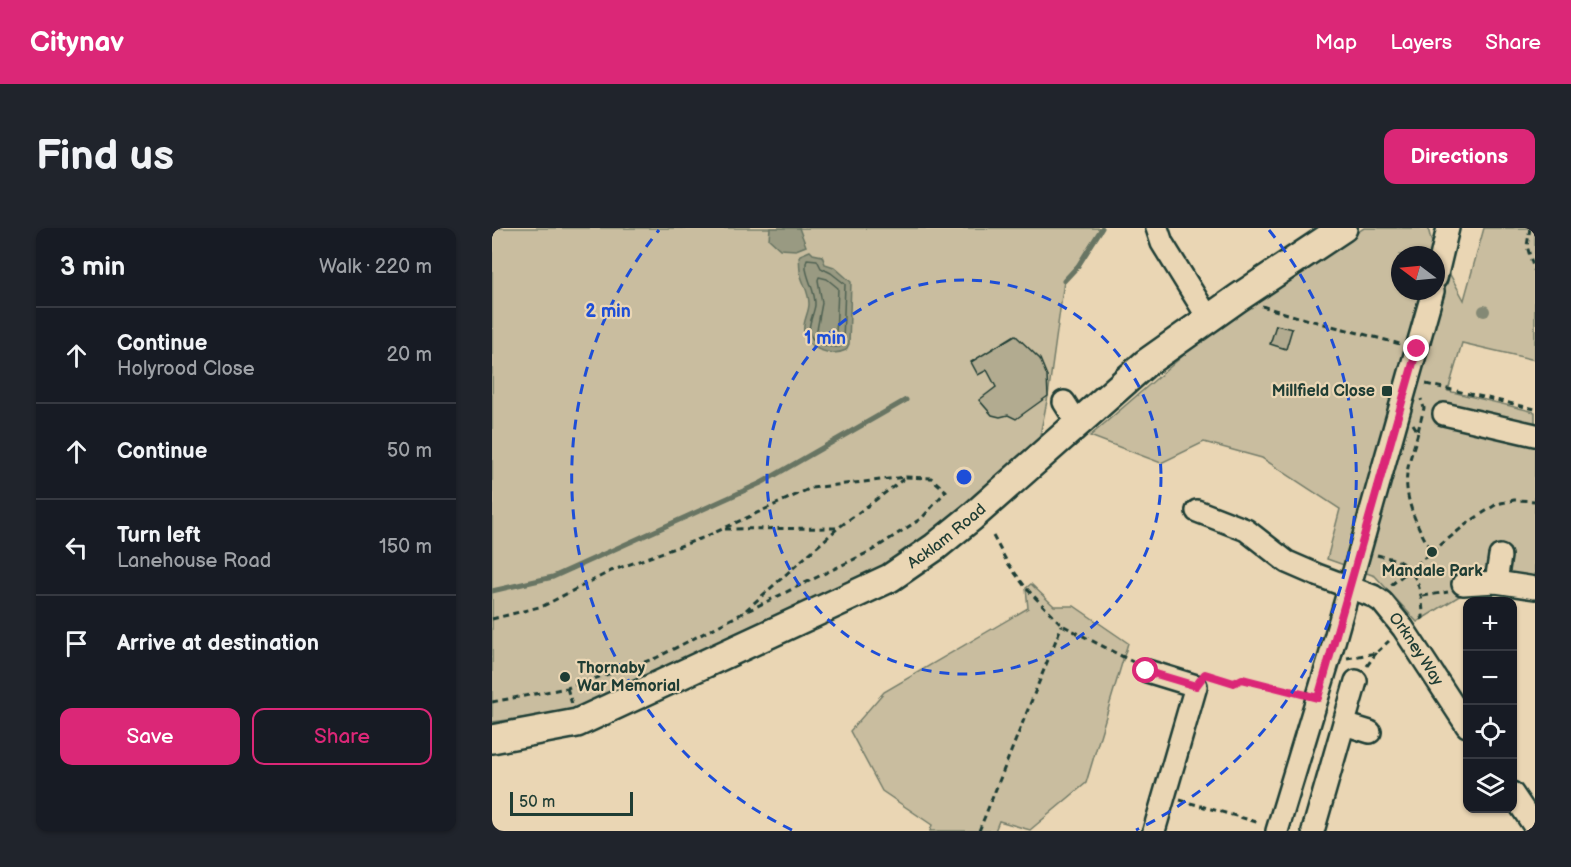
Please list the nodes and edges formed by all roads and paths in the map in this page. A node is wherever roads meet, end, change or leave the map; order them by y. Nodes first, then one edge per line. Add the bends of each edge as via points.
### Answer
1 (1158, 228) edge
2 (1342, 228) edge
3 (1448, 228) edge
4 (1530, 228) edge
5 (1444, 246) edge
6 (1535, 273) edge
7 (1238, 298) junction
8 (1430, 300) edge
9 (1209, 319) junction
10 (1417, 349) junction
11 (1408, 381) junction
12 (1535, 409) edge
13 (1400, 410) junction
14 (1444, 414) joint
15 (1535, 435) edge
16 (906, 477) junction
17 (1535, 501) edge
18 (1197, 511) dead end
19 (838, 528) junction
20 (723, 529) junction
21 (993, 536) dead end
22 (1432, 552) junction
23 (1500, 556) dead end
24 (1496, 582) junction
25 (1463, 585) joint
26 (1349, 588) junction
27 (1535, 588) edge
28 (1373, 596) junction
29 (1423, 596) dead end
30 (741, 614) junction
31 (492, 619) edge
32 (1062, 625) junction
33 (1146, 671) joint
34 (1356, 681) dead end
35 (1196, 686) junction
36 (1318, 698) junction
37 (492, 702) edge
38 (1463, 720) edge
39 (1344, 724) junction
40 (1370, 732) dead end
41 (492, 739) edge
42 (1164, 795) junction
43 (1517, 800) edge
44 (1535, 827) edge
45 (1278, 830) edge
46 (979, 831) edge
47 (1154, 831) edge
48 (1313, 831) edge

1 - 9 street via 1162,243
2 - 7 main road, Acklam Road
3 - 5 street
4 - 6 path via 1527,246
7 - 9 main road, Acklam Road
7 - 10 path
8 - 10 street
9 - 41 main road, Acklam Road via 1071,413 965,523 890,578 577,723
10 - 11 street
11 - 12 path
11 - 13 street
13 - 14 path
13 - 22 path via 1418,432 1407,473 1407,495 1419,531
13 - 26 street
14 - 15 street via 1471,429
16 - 19 path
16 - 20 path via 811,488
16 - 30 path via 931,478 946,491 922,518 871,551
17 - 22 path via 1497,504
18 - 26 street via 1246,530 1287,562
19 - 20 path
19 - 30 path
20 - 31 path via 612,571 543,606
21 - 32 path via 1026,588
22 - 28 path via 1388,588 1377,583
23 - 24 street
24 - 25 street
24 - 27 street
25 - 29 path via 1458,590
26 - 28 street, Orkney Way
26 - 36 street
28 - 38 street, Orkney Way via 1403,628
30 - 37 path via 656,658 567,688
32 - 33 path
32 - 46 path
33 - 35 street
34 - 39 street
35 - 36 path via 1205,674
35 - 42 street
36 - 45 street
39 - 40 street
39 - 48 street
42 - 45 path
42 - 47 street
43 - 44 street

